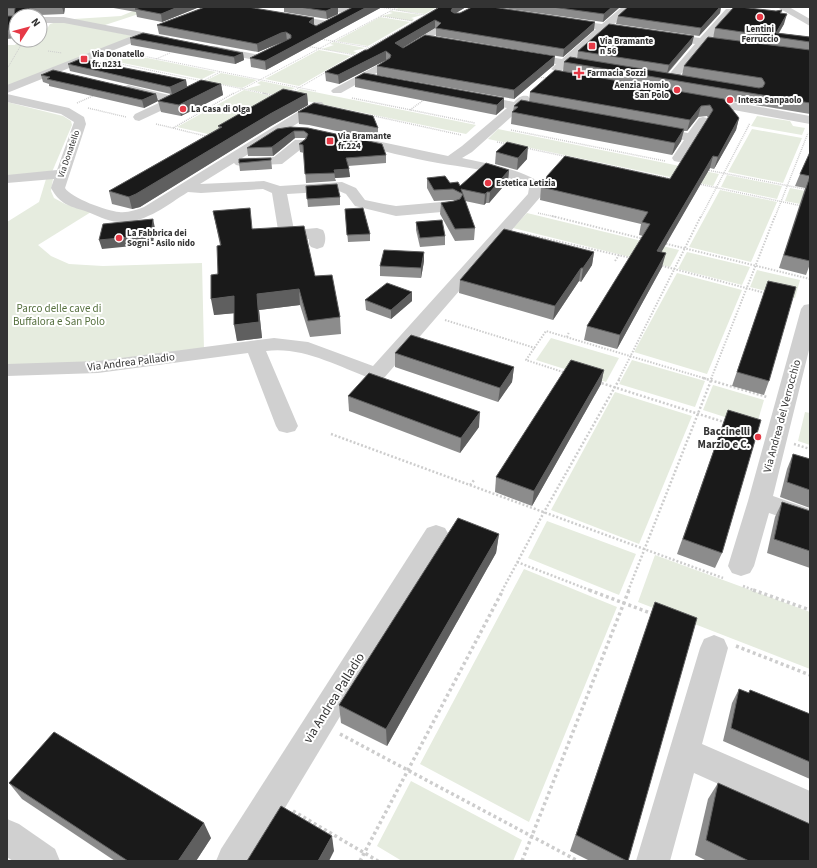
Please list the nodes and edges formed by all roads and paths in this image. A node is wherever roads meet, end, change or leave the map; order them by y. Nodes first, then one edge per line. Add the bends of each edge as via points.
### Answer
1 (228, 7) edge
2 (274, 7) edge
3 (380, 7) edge
4 (398, 7) edge
5 (439, 7) edge
6 (628, 7) edge
7 (782, 7) edge
8 (716, 9) edge
9 (339, 10) dead end
10 (393, 10) junction
11 (255, 12) junction
12 (425, 15) junction
13 (381, 16) junction
14 (432, 16) edge
15 (48, 20) edge
16 (553, 20) edge
17 (414, 22) junction
18 (421, 23) edge
19 (810, 23) edge
20 (328, 24) junction
21 (161, 28) edge
22 (440, 28) edge
23 (604, 28) junction
24 (142, 35) junction
25 (306, 35) joint
26 (423, 39) junction
27 (334, 41) junction
28 (176, 42) edge
29 (438, 42) edge
30 (702, 42) junction
31 (286, 45) joint
32 (202, 47) edge
33 (369, 47) junction
34 (740, 47) edge
35 (19, 48) edge
36 (375, 48) edge
37 (109, 49) junction
38 (320, 49) junction
39 (402, 52) edge
40 (355, 55) junction
41 (519, 55) edge
42 (362, 56) edge
43 (260, 58) junction
44 (349, 59) edge
45 (108, 61) dead end
46 (565, 62) junction
47 (384, 64) edge
48 (603, 68) edge
49 (7, 69) edge
50 (330, 70) edge
51 (52, 72) junction
52 (220, 72) junction
53 (231, 72) junction
54 (532, 76) edge
55 (73, 77) edge
56 (362, 77) junction
57 (548, 77) junction
58 (656, 77) edge
59 (565, 78) edge
60 (672, 79) junction
61 (259, 80) junction
62 (384, 81) edge
63 (207, 82) junction
64 (687, 82) edge
65 (115, 86) joint
66 (299, 88) junction
67 (7, 89) edge
68 (242, 89) junction
69 (337, 91) dead end
70 (319, 92) dead end
71 (531, 92) edge
72 (288, 94) edge
73 (275, 96) edge
74 (465, 96) edge
75 (7, 98) edge
76 (351, 98) dead end
77 (426, 99) edge
78 (688, 99) edge
79 (174, 100) junction
80 (73, 104) dead end
81 (318, 105) edge
82 (516, 106) junction
83 (410, 110) junction
84 (757, 110) junction
85 (554, 113) edge
86 (366, 115) edge
87 (139, 117) dead end
88 (810, 120) edge
89 (703, 121) edge
90 (493, 127) junction
91 (810, 127) edge
92 (304, 130) edge
93 (646, 130) edge
94 (273, 133) junction
95 (340, 137) edge
96 (480, 138) junction
97 (692, 138) junction
98 (207, 142) edge
99 (300, 144) edge
100 (511, 145) edge
101 (526, 148) edge
102 (452, 159) junction
103 (230, 160) junction
104 (674, 160) joint
105 (708, 170) edge
106 (723, 173) junction
107 (62, 174) junction
108 (667, 178) junction
109 (7, 179) edge
110 (674, 179) edge
111 (663, 183) edge
112 (695, 183) edge
113 (787, 186) junction
114 (186, 187) junction
115 (716, 188) junction
116 (279, 190) junction
117 (810, 190) edge
118 (781, 201) junction
119 (453, 206) edge
120 (803, 206) edge
121 (522, 209) junction
122 (505, 229) junction
123 (629, 232) dead end
124 (627, 235) junction
125 (649, 240) edge
126 (657, 242) edge
127 (317, 244) dead end
128 (686, 249) junction
129 (619, 255) junction
130 (633, 259) edge
131 (615, 261) dead end
132 (654, 264) edge
133 (755, 266) junction
134 (676, 270) junction
135 (810, 279) edge
136 (746, 288) junction
137 (768, 294) edge
138 (810, 309) edge
139 (429, 315) junction
140 (569, 332) dead end
141 (567, 337) junction
142 (255, 347) junction
143 (535, 348) junction
144 (632, 356) junction
145 (550, 368) junction
146 (7, 370) edge
147 (547, 371) dead end
148 (571, 374) edge
149 (711, 380) junction
150 (593, 381) edge
151 (614, 387) junction
152 (785, 403) junction
153 (698, 414) junction
154 (733, 425) edge
155 (287, 426) dead end
156 (331, 434) dead end
157 (475, 479) dead end
158 (470, 485) junction
159 (760, 501) junction
160 (544, 512) junction
161 (810, 518) edge
162 (436, 535) dead end
163 (644, 549) junction
164 (517, 562) junction
165 (735, 577) junction
166 (623, 602) junction
167 (810, 610) edge
168 (659, 616) edge
169 (723, 646) joint
170 (810, 675) edge
171 (319, 723) junction
172 (684, 752) junction
173 (407, 770) junction
174 (272, 799) junction
175 (810, 808) edge
176 (7, 836) edge
177 (532, 836) junction
178 (364, 853) junction
179 (42, 861) edge
180 (233, 861) edge
181 (360, 861) edge
182 (378, 861) edge
183 (522, 861) edge
184 (578, 861) edge
185 (653, 861) edge

1 - 11 street
2 - 11 street
3 - 10 path
4 - 10 path
5 - 12 path
6 - 23 street
7 - 19 street
8 - 30 street via 733,11
9 - 20 street via 352,12
10 - 12 path
10 - 13 path
11 - 20 street
12 - 14 path
12 - 17 path
13 - 17 path
13 - 27 path
15 - 24 street via 64,20
16 - 23 street
17 - 18 path
17 - 33 path
20 - 25 street
21 - 24 street
22 - 26 street
23 - 30 street
23 - 46 street
24 - 28 street
24 - 37 street
25 - 27 path via 304,36
26 - 29 street
26 - 39 street
27 - 33 path
27 - 38 path
30 - 34 street
30 - 60 street
31 - 38 path via 290,43
31 - 43 street
32 - 43 street
33 - 36 path
33 - 40 path
35 - 49 path
37 - 51 street
37 - 52 path
38 - 40 path
38 - 61 path
40 - 42 path
40 - 44 path
41 - 46 street
43 - 53 street
45 - 63 path
46 - 48 street
46 - 57 street
47 - 56 street
50 - 66 path
51 - 55 street
51 - 67 street
52 - 53 path
52 - 63 path
53 - 61 path
54 - 57 path
56 - 62 street
56 - 69 street
57 - 59 street
58 - 60 street
60 - 64 street
61 - 66 path
61 - 68 path
63 - 68 path
63 - 79 street
65 - 79 street
65 - 80 path
66 - 70 path
66 - 72 path
68 - 73 path
68 - 98 path via 173,128 214,138
71 - 82 street
74 - 82 street
75 - 107 street, Via Donatello via 65,111 80,120
76 - 83 path
77 - 83 path
78 - 84 street
79 - 87 street
81 - 94 street
82 - 85 street
82 - 90 street
83 - 90 path
84 - 88 street
84 - 106 path
86 - 96 path
89 - 97 street
90 - 96 street
90 - 104 path
91 - 113 path
92 - 94 street via 291,129
93 - 97 street
94 - 103 street
95 - 102 street via 438,159
96 - 100 path
96 - 102 street
97 - 104 street
99 - 103 street via 276,161
101 - 108 path
102 - 121 street, Via Andrea Palladio via 532,182 537,187 535,194
103 - 114 street
105 - 106 path
106 - 113 path
106 - 115 path
107 - 109 street
107 - 114 street, Via Donatello via 58,188 62,195 70,201 118,217 134,216 149,210
108 - 110 path
108 - 111 path
112 - 115 path
113 - 117 path
113 - 118 path
114 - 116 street via 201,189 264,185
115 - 118 path
115 - 128 path
116 - 119 street via 342,186 351,191 360,203 396,211
116 - 127 street via 287,236 317,233
118 - 120 path
118 - 133 path
121 - 122 street, Via Andrea Palladio
121 - 124 path
122 - 129 path
122 - 139 street, Via Andrea Palladio
123 - 124 path
124 - 125 path
126 - 128 path
128 - 133 path
128 - 134 path
129 - 130 path
129 - 131 path
132 - 134 path
133 - 135 path
133 - 136 path
134 - 136 path
134 - 144 path
136 - 137 path
136 - 149 path
138 - 152 street, Via Andrea del Verrocchio
139 - 142 street, Via Andrea Palladio via 377,374 301,346 274,344
139 - 143 path
140 - 141 path
141 - 143 path via 546,331
141 - 144 path
142 - 146 street, Via Andrea Palladio via 98,367
142 - 155 street
143 - 145 path via 526,360
144 - 149 path
144 - 151 path
145 - 147 path
145 - 148 path
149 - 152 path
149 - 153 path
150 - 151 path
151 - 153 path
151 - 160 path
152 - 159 street, Via Andrea del Verrocchio
153 - 154 path
153 - 163 path
156 - 158 path
157 - 158 path
158 - 160 path
159 - 161 street
159 - 165 street, Via Andrea del Verrocchio
160 - 163 path
160 - 164 path
162 - 171 street, via Andrea Palladio
163 - 165 path
163 - 166 path
164 - 166 path
164 - 173 path
165 - 167 path
166 - 168 path
166 - 177 path
169 - 170 path
169 - 172 street
171 - 173 path
171 - 174 street, via Andrea Palladio
172 - 175 street
172 - 185 street
173 - 177 path
173 - 178 path
174 - 178 path
174 - 180 street, via Andrea Palladio
176 - 179 street
177 - 183 path
177 - 184 path
178 - 181 path
178 - 182 path

